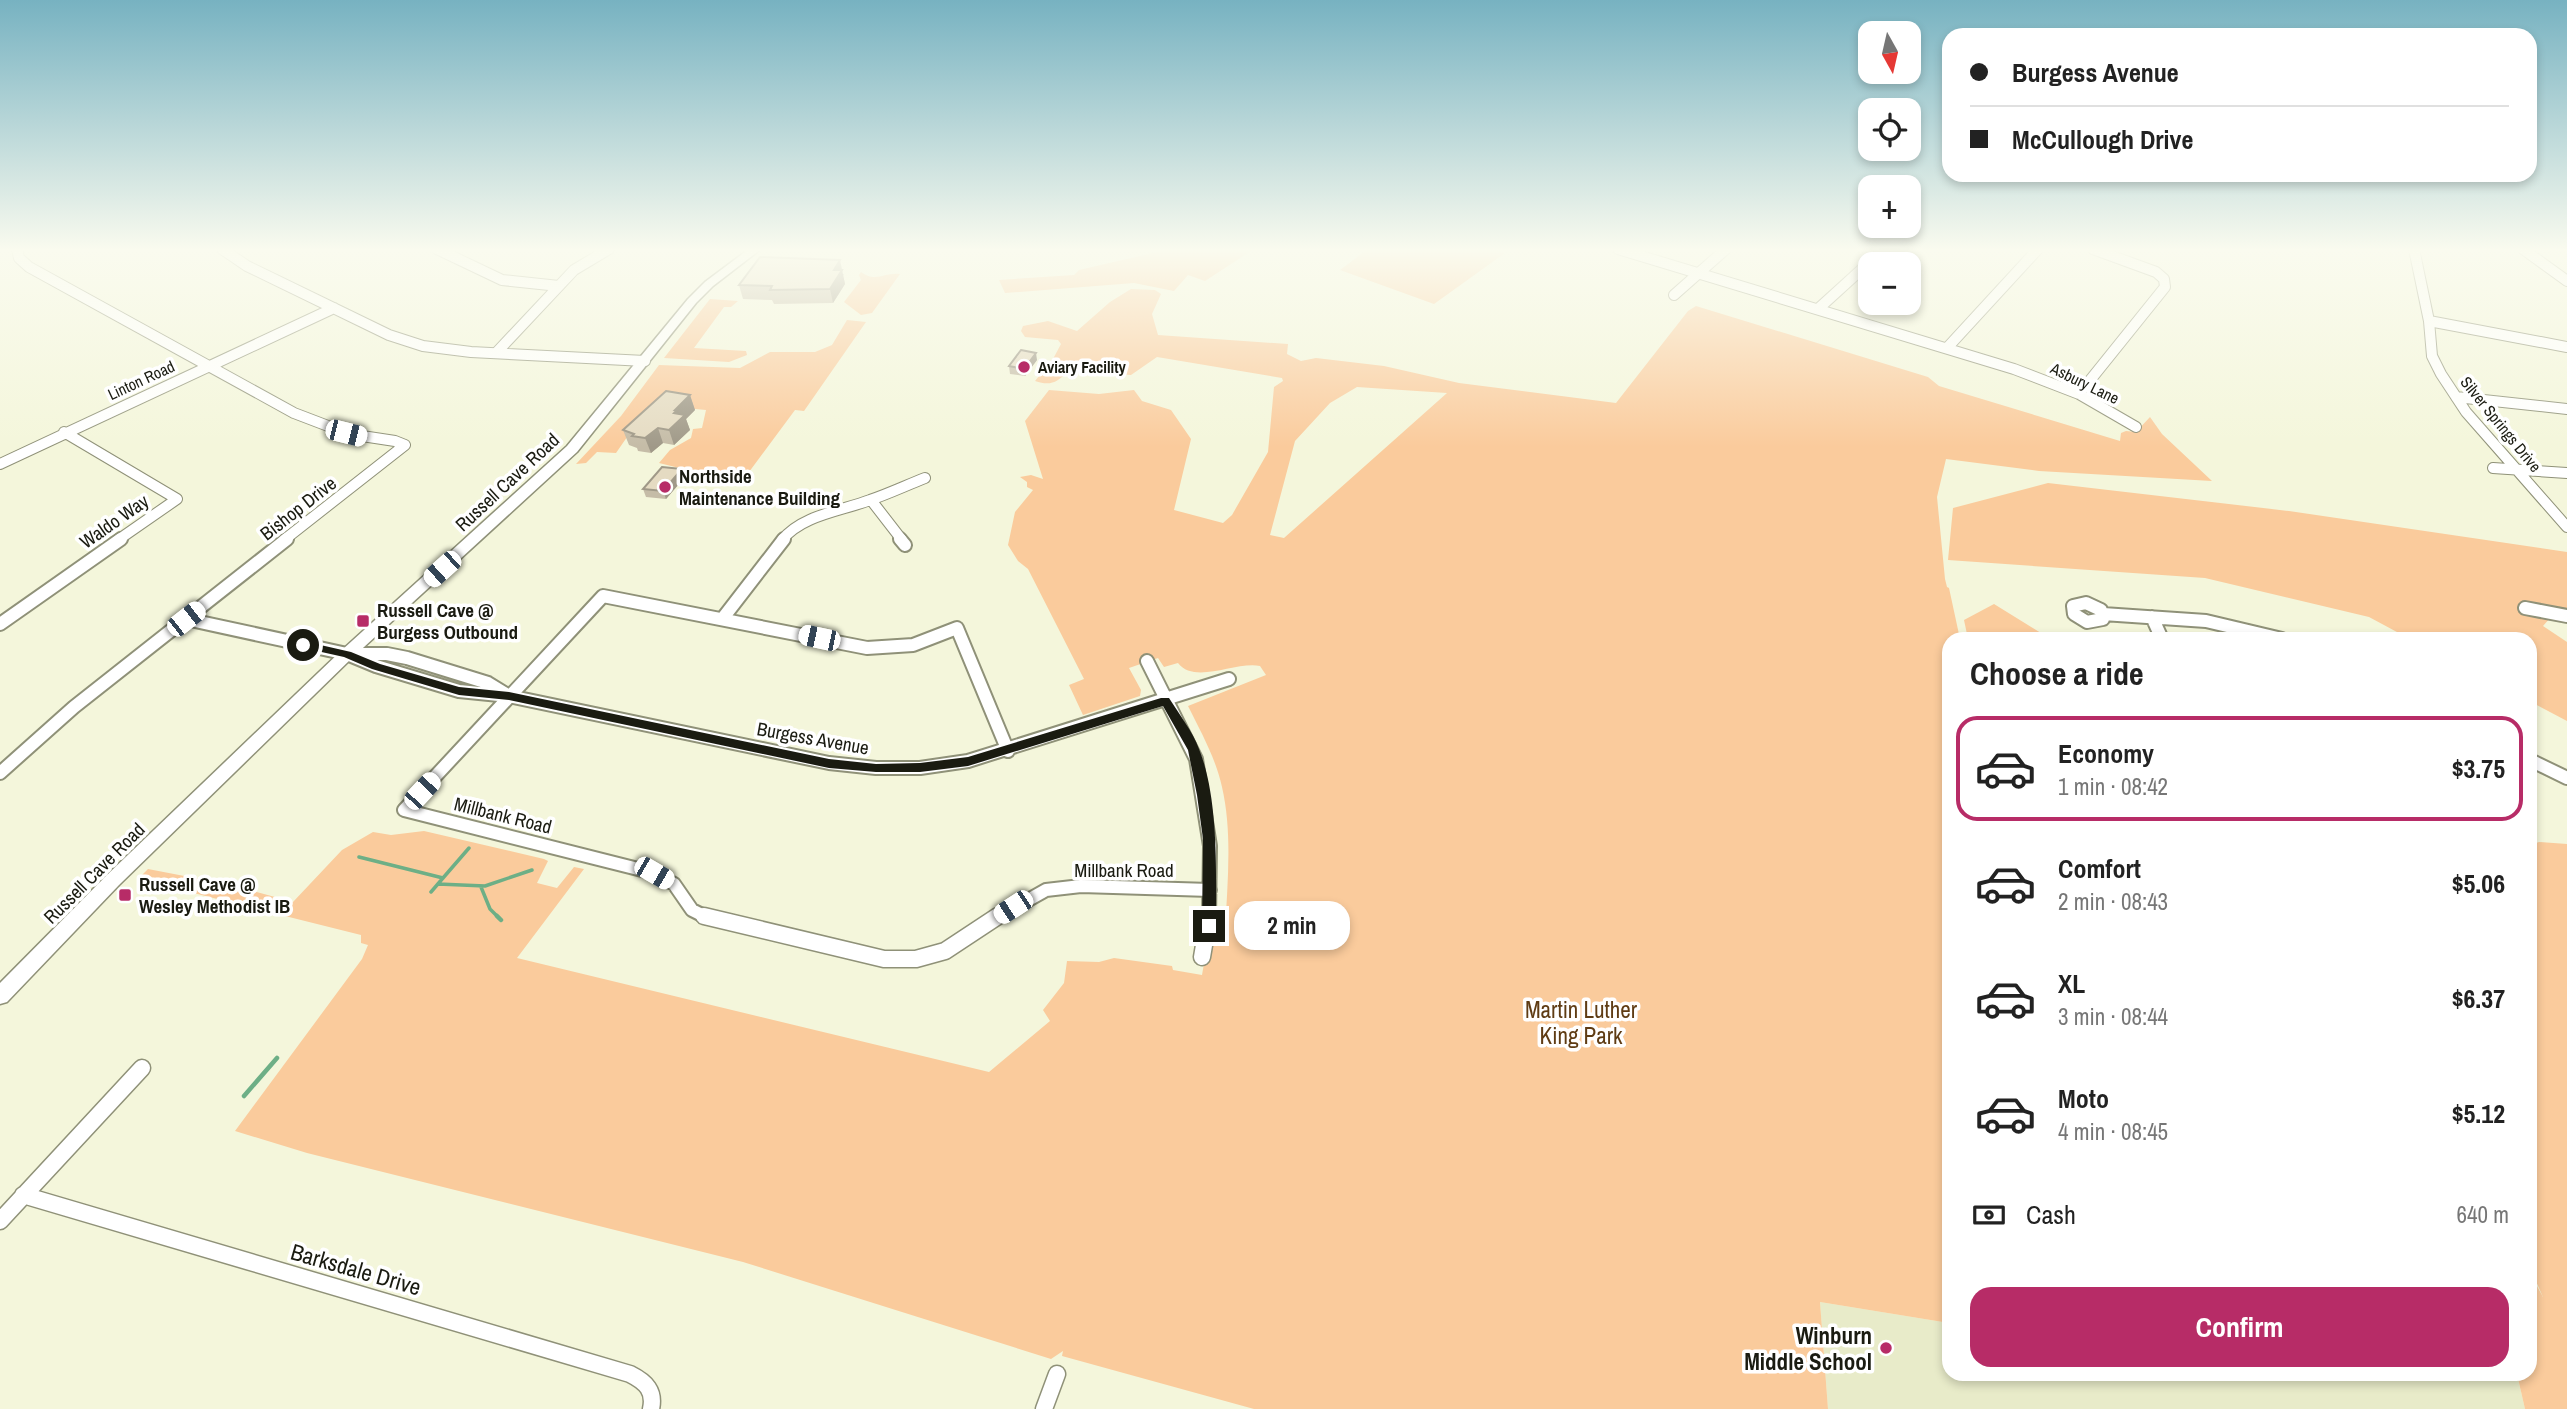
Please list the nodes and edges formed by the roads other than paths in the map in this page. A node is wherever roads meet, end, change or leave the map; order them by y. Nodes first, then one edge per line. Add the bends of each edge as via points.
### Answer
1 (117, 315) edge
2 (319, 315) edge
3 (348, 315) edge
4 (532, 315) edge
5 (682, 315) edge
6 (1837, 315) edge
7 (1978, 315) edge
8 (2143, 315) edge
9 (2428, 315) edge
10 (2429, 321) junction
11 (2567, 347) edge
12 (1947, 348) junction
13 (496, 353) junction
14 (645, 361) junction
15 (209, 365) junction
16 (2079, 394) junction
17 (2456, 397) junction
18 (2567, 409) edge
19 (2136, 426) dead end
20 (64, 432) junction
21 (0, 464) edge
22 (2493, 468) dead end
23 (2516, 469) junction
24 (2567, 473) edge
25 (925, 478) dead end
26 (871, 500) junction
27 (2567, 526) edge
28 (905, 545) dead end
29 (2525, 607) dead end
30 (2103, 614) dead end
31 (2567, 616) edge
32 (2152, 617) junction
33 (723, 618) junction
34 (186, 619) junction
35 (0, 624) edge
36 (2159, 632) edge
37 (2256, 632) edge
38 (347, 654) junction
39 (1147, 662) dead end
40 (1229, 679) dead end
41 (509, 696) junction
42 (1165, 701) junction
43 (1008, 751) junction
44 (2537, 763) edge
45 (0, 773) edge
46 (2567, 778) edge
47 (1210, 890) junction
48 (1202, 957) dead end
49 (0, 996) edge
50 (142, 1068) dead end
51 (23, 1195) junction
52 (0, 1221) edge
53 (1057, 1374) dead end
54 (651, 1409) edge
55 (1044, 1409) edge

1 - 15 street, Bishop Drive
2 - 15 street, Linton Road
3 - 13 street via 415,343
4 - 13 street
5 - 14 main road, Russell Cave Road
6 - 12 street, Asbury Lane
7 - 12 street
8 - 16 street
9 - 10 street, Silver Springs Drive
10 - 11 street
10 - 17 street, Silver Springs Drive via 2432,356
12 - 16 street, Asbury Lane
13 - 14 street
14 - 38 main road, Russell Cave Road via 572,449
15 - 20 street, Linton Road
15 - 34 street, Bishop Drive via 320,425 405,445
16 - 19 street, Asbury Lane
17 - 18 street
17 - 23 street, Silver Springs Drive
20 - 21 street, Linton Road
20 - 35 street, Waldo Way via 177,499
22 - 23 street
23 - 24 street
23 - 27 street, Silver Springs Drive
25 - 26 street
26 - 28 street
26 - 33 street via 810,520 788,533
29 - 31 street
30 - 32 street
32 - 36 street
32 - 37 street via 2226,624
33 - 41 street, Millbank Road via 603,596
33 - 43 street, Millbank Road via 867,648 913,645 957,628
34 - 38 street, Burgess Avenue
34 - 45 street, Bishop Drive via 74,707
38 - 41 street, Burgess Avenue via 459,691
38 - 49 main road, Russell Cave Road
39 - 42 street
40 - 42 street, Burgess Avenue
41 - 43 street, Burgess Avenue via 829,763 920,768
41 - 47 street, Millbank Road via 404,810 654,873 674,884 692,910 709,919 884,959 916,959 945,951 1046,891 1081,886
42 - 43 street, Burgess Avenue
42 - 47 street via 1194,750 1209,839
44 - 46 street
47 - 48 street
50 - 51 street
51 - 52 street
51 - 54 street, Barksdale Drive via 630,1374 649,1386
53 - 55 street

